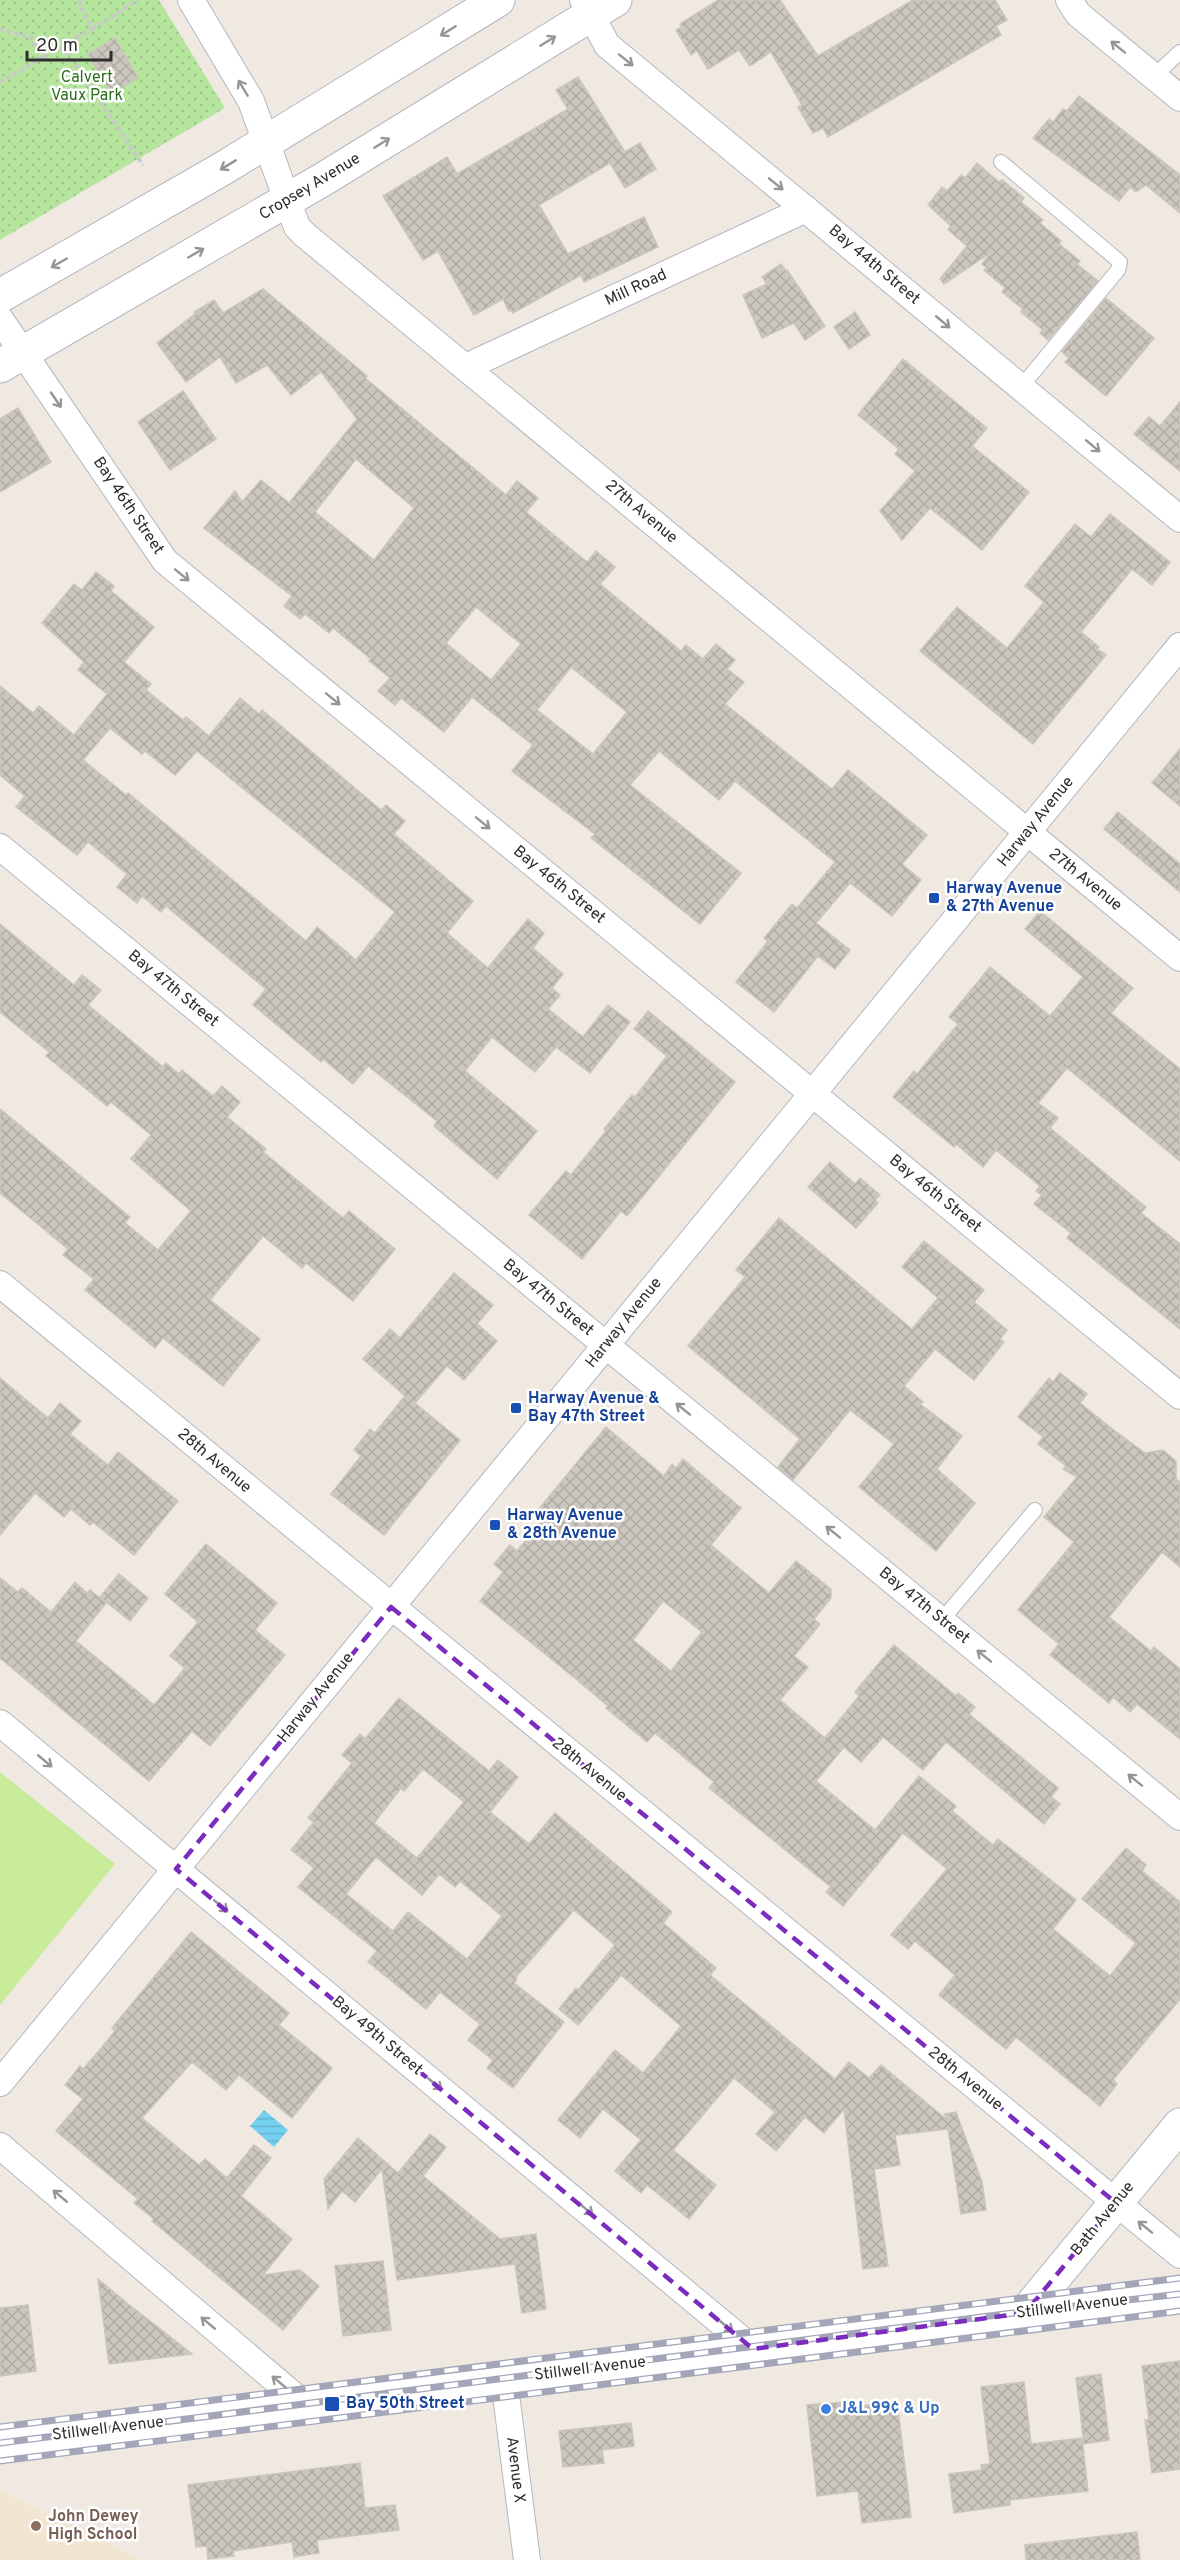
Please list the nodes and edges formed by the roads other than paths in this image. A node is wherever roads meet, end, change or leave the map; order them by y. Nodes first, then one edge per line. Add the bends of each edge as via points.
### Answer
1 (191, 0) edge
2 (498, 0) edge
3 (1068, 0) edge
4 (596, 5) edge
5 (1180, 52) edge
6 (1154, 76) junction
7 (1180, 98) edge
8 (266, 142) junction
9 (1001, 162) dead end
10 (287, 200) junction
11 (806, 209) junction
12 (0, 296) edge
13 (0, 318) edge
14 (12, 359) edge
15 (466, 367) junction
16 (1020, 387) junction
17 (1180, 519) edge
18 (1180, 646) edge
19 (1027, 832) junction
20 (0, 847) edge
21 (1180, 958) edge
22 (812, 1094) junction
23 (0, 1284) edge
24 (606, 1345) junction
25 (1180, 1396) edge
26 (1035, 1510) dead end
27 (391, 1607) junction
28 (941, 1621) junction
29 (2, 1731) edge
30 (1180, 1817) edge
31 (176, 1869) junction
32 (0, 2083) edge
33 (1180, 2125) edge
34 (0, 2146) edge
35 (1116, 2203) junction
36 (1180, 2255) edge
37 (1180, 2293) edge
38 (1025, 2313) junction
39 (753, 2349) junction
40 (504, 2379) junction
41 (305, 2404) junction
42 (0, 2443) edge
43 (527, 2560) edge

8 -> 1 street, 27th Avenue via 251,102
2 -> 8 main road
6 -> 3 street via 1078,14
10 -> 4 main road, Cropsey Avenue
4 -> 11 street, Bay 44th Street via 607,45
5 - 6 lane
6 - 7 street
8 - 10 street, 27th Avenue
8 -> 12 main road
9 - 16 lane via 1120,262 1118,270 1074,326
14 -> 10 main road, Cropsey Avenue
10 - 15 street, 27th Avenue via 297,227 305,235
11 - 15 street, Mill Road
11 -> 16 street, Bay 44th Street
13 - 14 street, Bay 46th Street
14 -> 22 street, Bay 46th Street via 165,561
15 - 19 street, 27th Avenue
16 -> 17 street, Bay 44th Street
18 - 19 street, Harway Avenue
19 - 21 street, 27th Avenue
19 - 22 street, Harway Avenue
20 - 24 street, Bay 47th Street
22 - 24 street, Harway Avenue
22 - 25 street, Bay 46th Street
23 - 27 street, 28th Avenue
24 - 27 street, Harway Avenue
28 -> 24 street, Bay 47th Street
26 - 28 lane
27 - 31 street, Harway Avenue
27 - 35 street, 28th Avenue
30 -> 28 street, Bay 47th Street
29 -> 31 street, Bay 49th Street
31 - 32 street, Harway Avenue
31 -> 39 street, Bay 49th Street
33 - 35 main road, Bath Avenue
41 -> 34 street
36 -> 35 street, 28th Avenue
35 - 38 main road, Bath Avenue
37 - 38 main road, Stillwell Avenue
38 - 39 main road, Stillwell Avenue
39 - 40 main road, Stillwell Avenue
40 - 41 main road, Stillwell Avenue
40 - 43 street, Avenue X
41 - 42 main road, Stillwell Avenue

